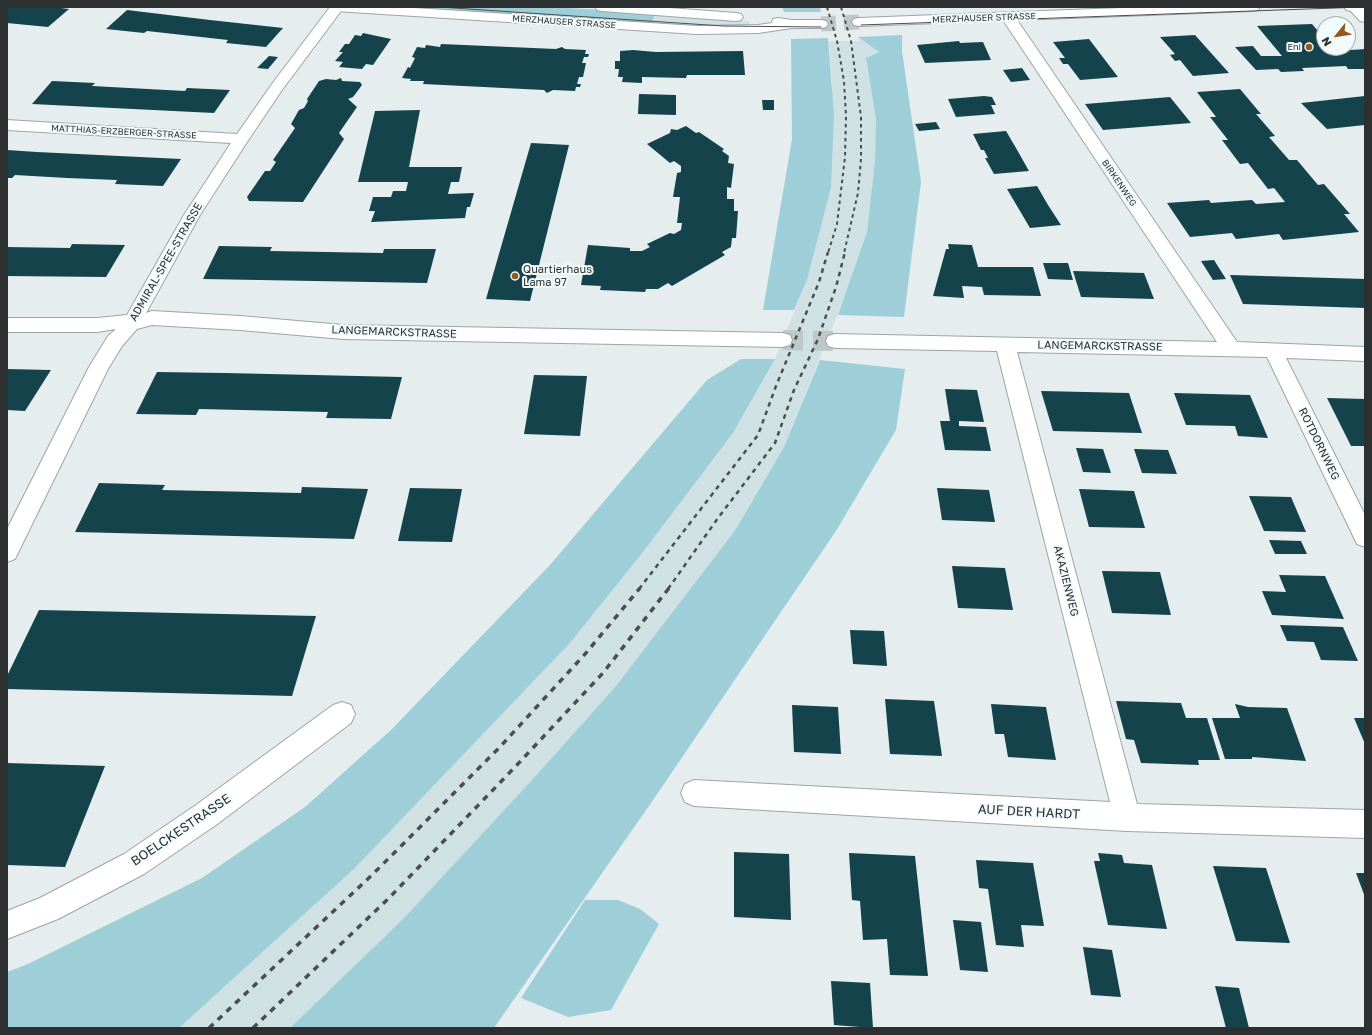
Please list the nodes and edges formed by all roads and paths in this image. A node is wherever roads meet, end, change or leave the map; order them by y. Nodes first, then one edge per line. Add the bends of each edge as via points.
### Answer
1 (337, 7) edge
2 (602, 7) edge
3 (1253, 7) edge
4 (1353, 7) edge
5 (1191, 8) edge
6 (1365, 8) edge
7 (647, 9) edge
8 (1008, 17) junction
9 (1365, 18) edge
10 (859, 22) tunnel mouth
11 (792, 24) junction
12 (821, 24) tunnel mouth
13 (7, 125) edge
14 (241, 139) junction
15 (132, 322) junction
16 (7, 325) edge
17 (783, 340) tunnel mouth
18 (835, 341) tunnel mouth
19 (1005, 344) junction
20 (1232, 349) junction
21 (1273, 351) junction
22 (1365, 354) edge
23 (1365, 537) edge
24 (7, 552) edge
25 (342, 714) dead end
26 (694, 793) dead end
27 (1127, 817) junction
28 (1365, 824) edge
29 (7, 925) edge

1 - 11 street, MERZHAUSER STRASSE via 697,30 758,29
1 - 14 street, ADMIRAL-SPEE-STRASSE
2 - 7 street, MERZHAUSER STRASSE
3 - 5 street, MERZHAUSER STRASSE
4 - 6 street
4 - 9 street
5 - 8 street, MERZHAUSER STRASSE
7 - 11 street, MERZHAUSER STRASSE
8 - 10 street, MERZHAUSER STRASSE
8 - 20 street, BIRKENWEG
11 - 12 street, MERZHAUSER STRASSE
13 - 14 street, MATTHIAS-ERZBERGER-STRASSE
14 - 15 street, ADMIRAL-SPEE-STRASSE via 192,215
15 - 16 street, LANGEMARCKSTRASSE via 97,325
15 - 17 street, LANGEMARCKSTRASSE via 152,318 343,332
15 - 24 street, ADMIRAL-SPEE-STRASSE via 115,341 99,367
18 - 19 street, LANGEMARCKSTRASSE
19 - 20 street, LANGEMARCKSTRASSE
19 - 27 street, AKAZIENWEG
20 - 21 street, LANGEMARCKSTRASSE
21 - 22 street, LANGEMARCKSTRASSE
21 - 23 street, ROTDORNWEG
25 - 29 street, BOELCKESTRASSE via 206,815 134,864 48,909
26 - 27 street, AUF DER HARDT
27 - 28 street, AUF DER HARDT

